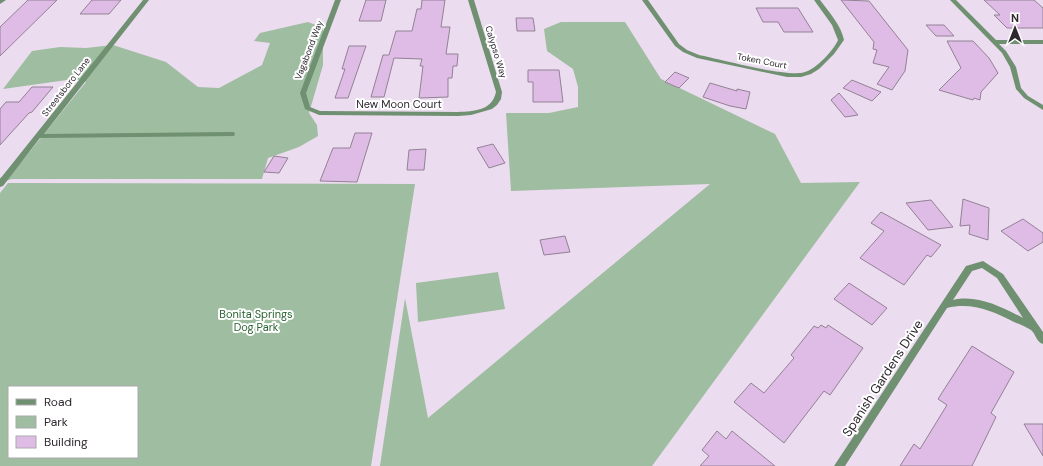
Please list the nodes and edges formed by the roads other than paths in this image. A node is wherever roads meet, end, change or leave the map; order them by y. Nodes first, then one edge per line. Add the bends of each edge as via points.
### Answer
1 (3, 0) edge
2 (146, 0) edge
3 (338, 0) edge
4 (471, 0) edge
5 (645, 0) edge
6 (817, 0) edge
7 (953, 0) edge
8 (0, 2) edge
9 (995, 42) junction
10 (1043, 42) edge
11 (307, 108) joint
12 (492, 108) joint
13 (1043, 108) edge
14 (232, 134) dead end
15 (38, 136) junction
16 (0, 184) edge
17 (946, 304) junction
18 (1034, 327) junction
19 (1043, 340) edge
20 (840, 466) edge

1 - 8 street
2 - 15 street, Streetsboro Lane
3 - 11 street, Vagabond Way via 303,93
4 - 12 street, Calypso Way via 499,92 498,100
5 - 6 street, Token Court via 677,45 685,51 697,56 787,75 809,73 838,47 841,41 840,34
7 - 9 street
9 - 10 street
9 - 13 street via 1013,66 1018,88 1026,97
11 - 12 street, New Moon Court via 319,113 372,114 471,113
14 - 15 street
15 - 16 street, Streetsboro Lane
17 - 18 street, Spanish Gardens Drive via 963,301 987,304
17 - 18 street, Spanish Gardens Drive via 969,268 983,264 1000,276
17 - 20 street, Spanish Gardens Drive
18 - 19 street, Spanish Gardens Drive

